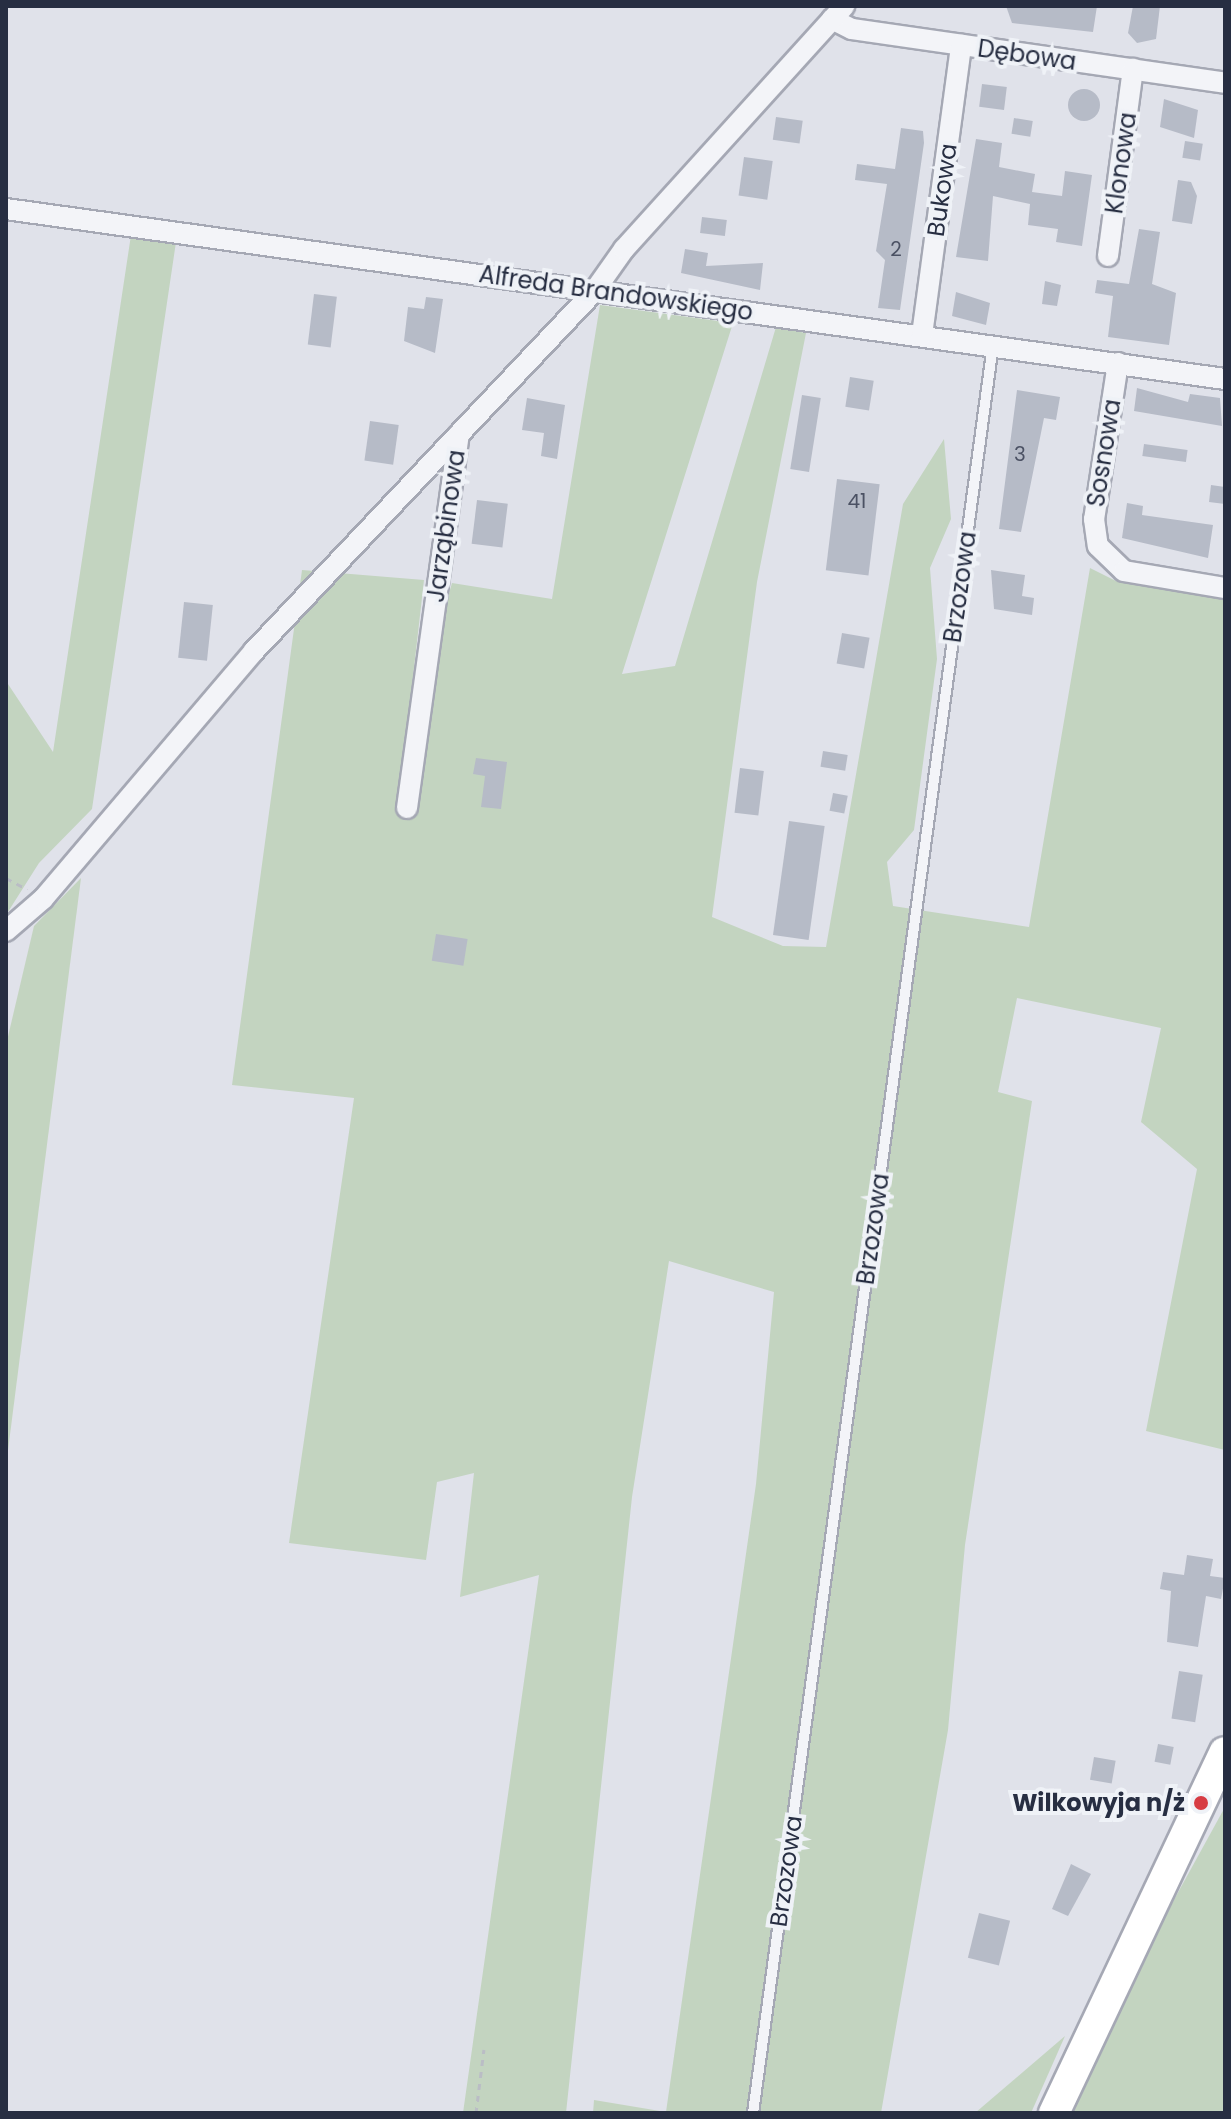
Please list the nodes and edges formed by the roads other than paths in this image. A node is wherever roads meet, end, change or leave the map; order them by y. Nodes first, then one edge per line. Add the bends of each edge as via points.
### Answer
1 (838, 13) edge
2 (961, 45) junction
3 (1133, 69) junction
4 (1225, 83) edge
5 (6, 209) edge
6 (1108, 256) dead end
7 (595, 290) junction
8 (922, 335) junction
9 (993, 345) junction
10 (1118, 363) junction
11 (1225, 379) edge
12 (459, 435) junction
13 (1225, 588) edge
14 (407, 808) dead end
15 (6, 931) edge
16 (1225, 1752) edge
17 (753, 2113) edge
18 (1054, 2113) edge

1 - 2 street, Dębowa
1 - 7 street, Jarząbinowa via 624,249
2 - 3 street, Dębowa
2 - 8 street, Bukowa
3 - 4 street, Dębowa
3 - 6 street, Klonowa
5 - 7 street, Alfreda Brandowskiego
7 - 8 street, Alfreda Brandowskiego
7 - 12 street, Jarząbinowa
8 - 9 street, Alfreda Brandowskiego
9 - 10 street, Alfreda Brandowskiego
9 - 17 lane, Brzozowa
10 - 11 street, Alfreda Brandowskiego
10 - 13 street, Sosnowa via 1094,519 1098,546 1124,571
12 - 14 street, Jarząbinowa
12 - 15 street
16 - 18 street

